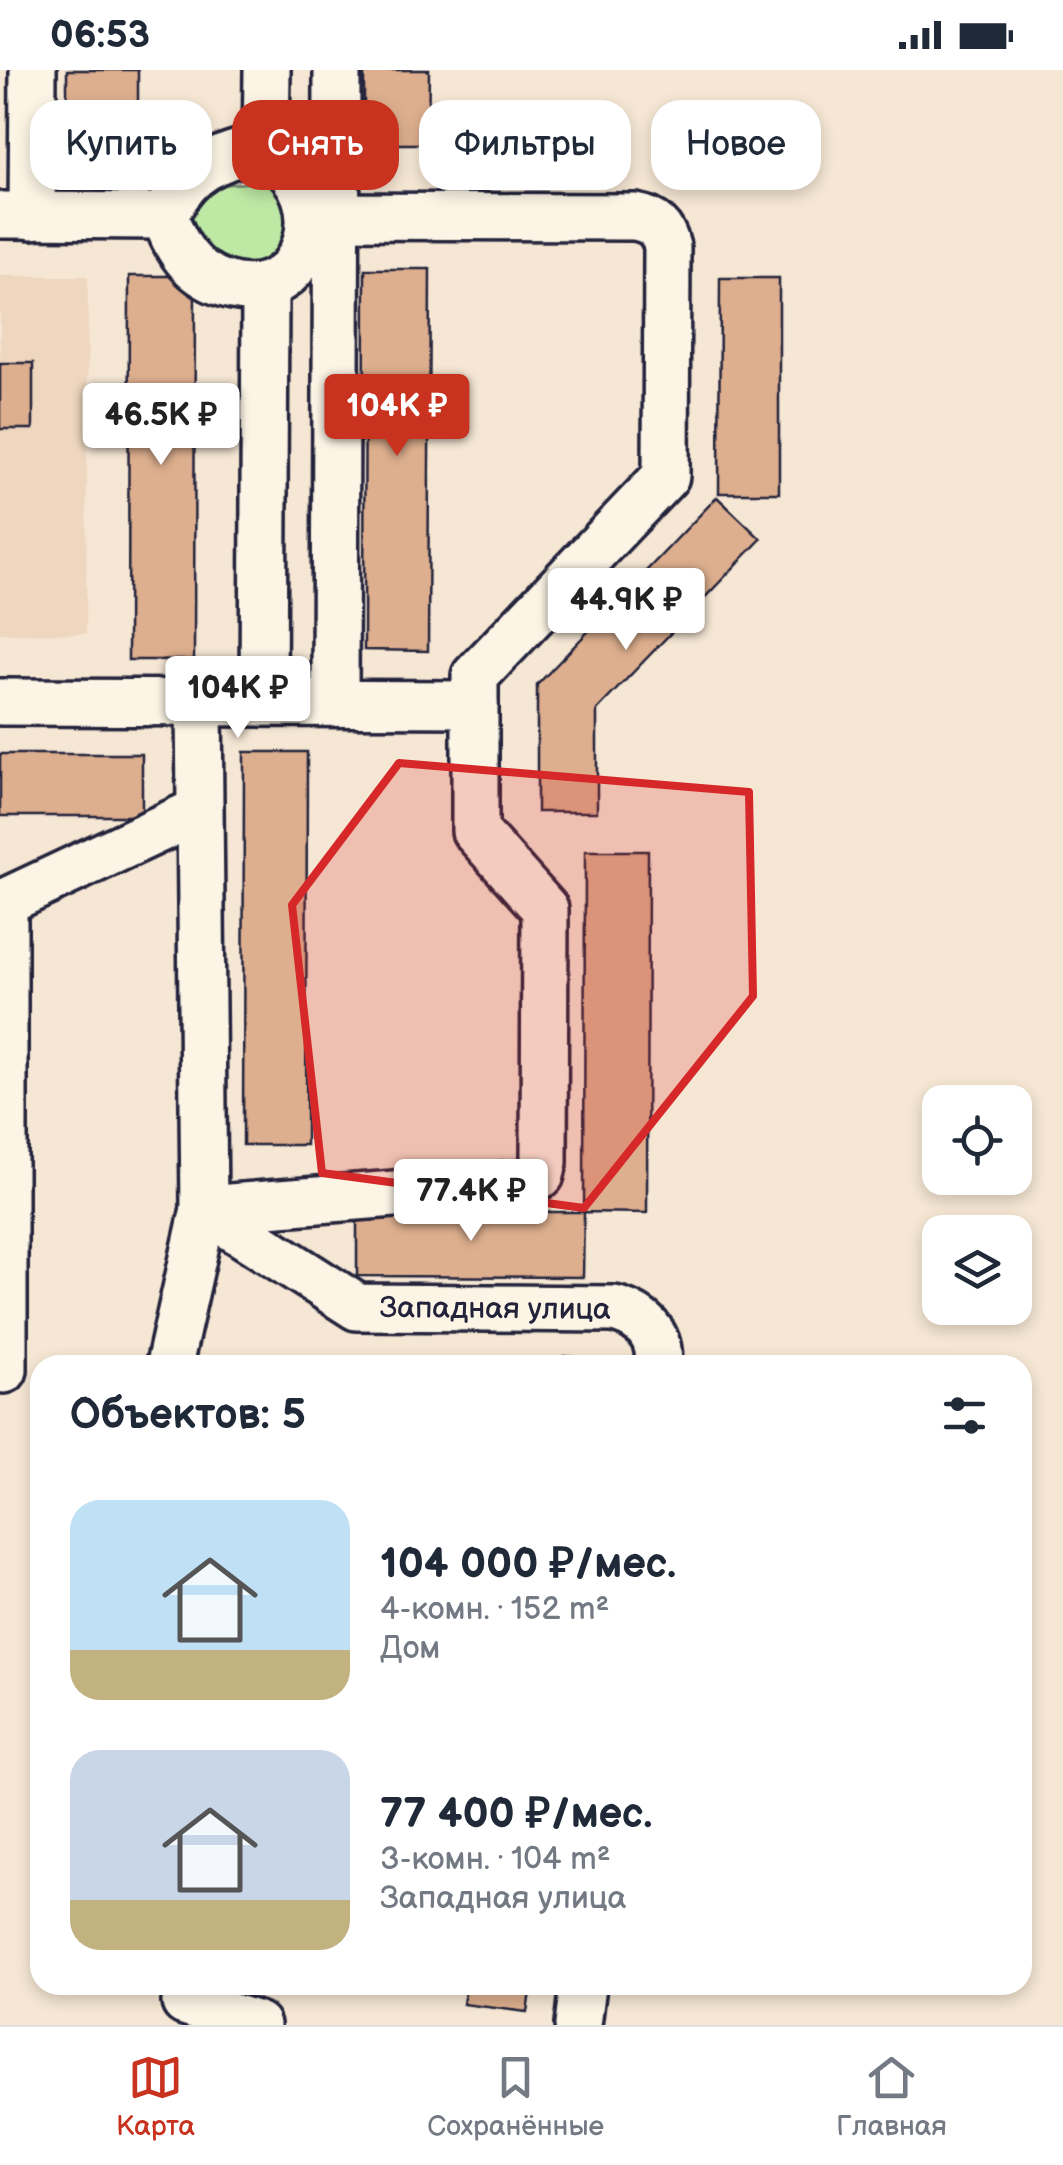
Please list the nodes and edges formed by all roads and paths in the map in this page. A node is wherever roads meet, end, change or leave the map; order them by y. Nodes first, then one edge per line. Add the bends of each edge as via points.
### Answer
1 (33, 70) edge
2 (266, 70) edge
3 (338, 70) edge
4 (266, 100) edge
5 (232, 156) edge
6 (303, 190) edge
7 (16, 215) edge
8 (165, 216) junction
9 (323, 216) junction
10 (265, 289) junction
11 (0, 702) edge
12 (199, 703) junction
13 (264, 703) junction
14 (335, 703) junction
15 (476, 704) junction
16 (198, 811) junction
17 (204, 1209) junction
18 (171, 1355) edge
19 (658, 1355) edge
20 (4, 1370) dead end
21 (582, 1995) edge
22 (184, 2004) edge
23 (257, 2025) edge
24 (578, 2025) edge

1 - 7 street
2 - 4 street
3 - 9 street
5 - 8 street via 193,174
6 - 9 street
7 - 8 street
8 - 10 street via 190,264 212,280
9 - 10 street via 290,272
9 - 14 street
9 - 15 street via 636,217 654,223 665,238 666,476 476,676
10 - 13 street
11 - 12 street
12 - 13 street
12 - 16 street
13 - 14 street
14 - 15 street
15 - 17 street via 475,830 545,909 540,1175 522,1184
16 - 17 street
16 - 20 street via 4,902
17 - 18 street
17 - 19 street, Западная улица via 356,1307 614,1309 641,1320
21 - 24 street
22 - 23 street

